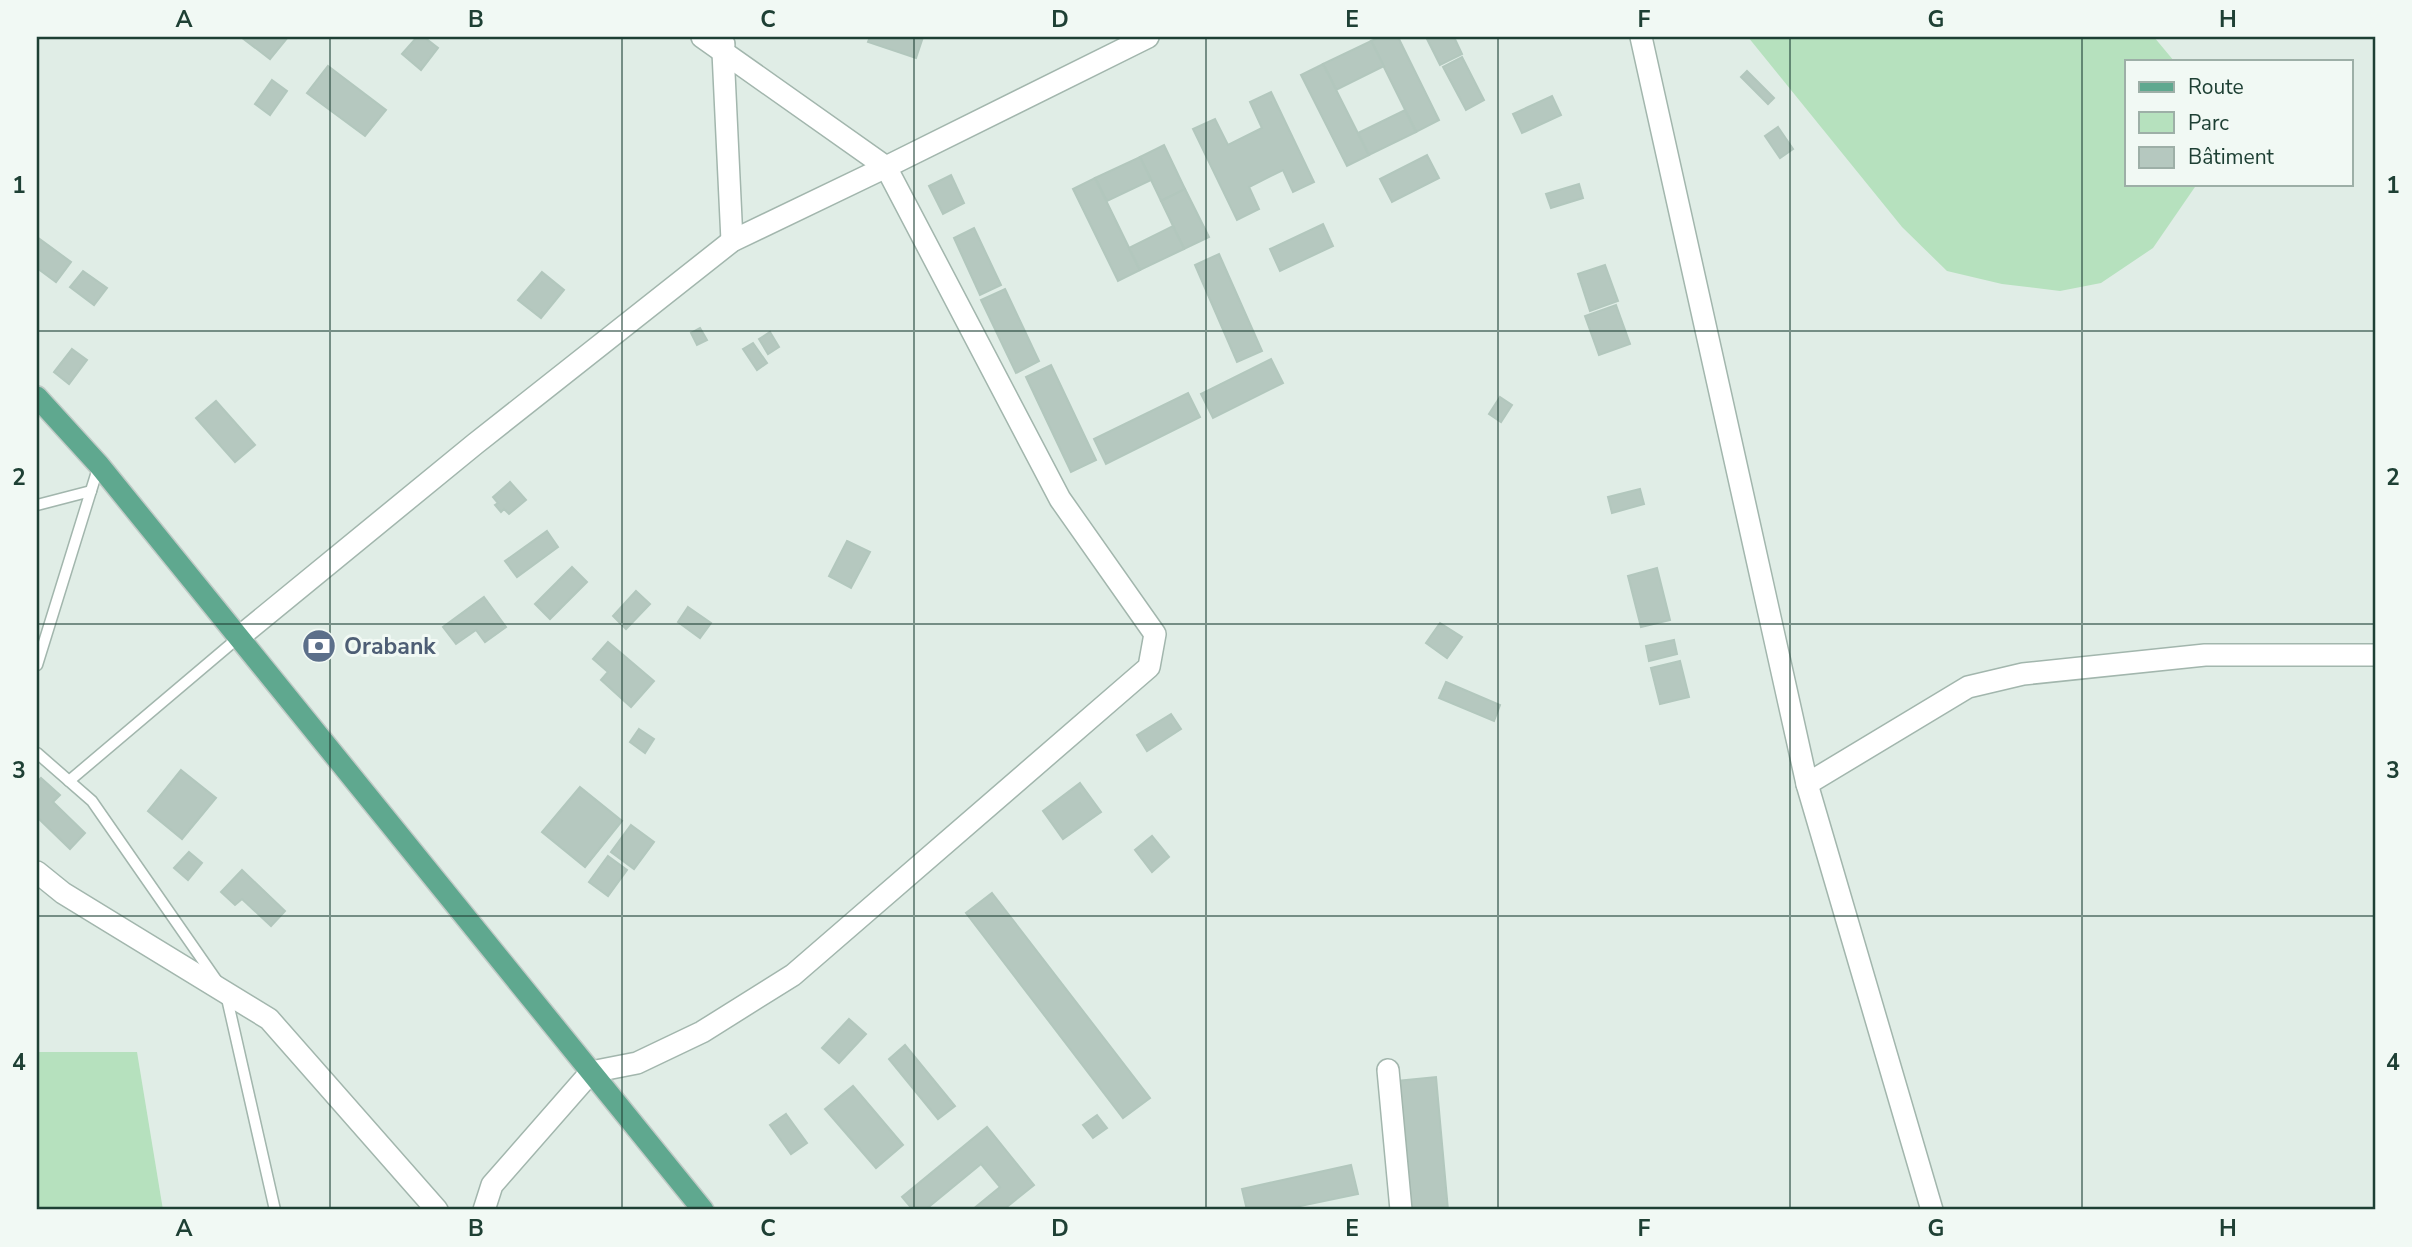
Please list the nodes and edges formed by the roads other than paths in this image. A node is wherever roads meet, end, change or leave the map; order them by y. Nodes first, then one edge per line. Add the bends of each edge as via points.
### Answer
1 (702, 37) edge
2 (1148, 37) edge
3 (1641, 37) edge
4 (724, 44) edge
5 (886, 167) junction
6 (732, 241) junction
7 (37, 397) edge
8 (99, 465) junction
9 (91, 491) junction
10 (37, 505) edge
11 (238, 638) junction
12 (2375, 655) edge
13 (38, 660) edge
14 (37, 753) edge
15 (69, 781) junction
16 (1807, 784) junction
17 (37, 872) edge
18 (225, 992) junction
19 (1388, 1070) dead end
20 (591, 1072) junction
21 (275, 1210) edge
22 (437, 1210) edge
23 (484, 1210) edge
24 (703, 1210) edge
25 (1401, 1210) edge
26 (1932, 1210) edge

1 - 4 street
2 - 5 street
3 - 16 street
4 - 5 street
4 - 6 street
5 - 6 street
5 - 20 street via 1060,499 1155,634 1149,667 793,975 691,1038 637,1063
6 - 11 street
7 - 8 main road
8 - 9 lane
8 - 11 main road
9 - 10 lane
9 - 13 lane
11 - 15 lane
11 - 20 main road
12 - 16 street via 2205,655 2023,674 1968,687
14 - 15 lane
15 - 18 lane via 92,801
16 - 26 street
17 - 18 street via 63,893
18 - 21 lane
18 - 22 street via 268,1019
19 - 25 street
20 - 23 street via 492,1185
20 - 24 main road

